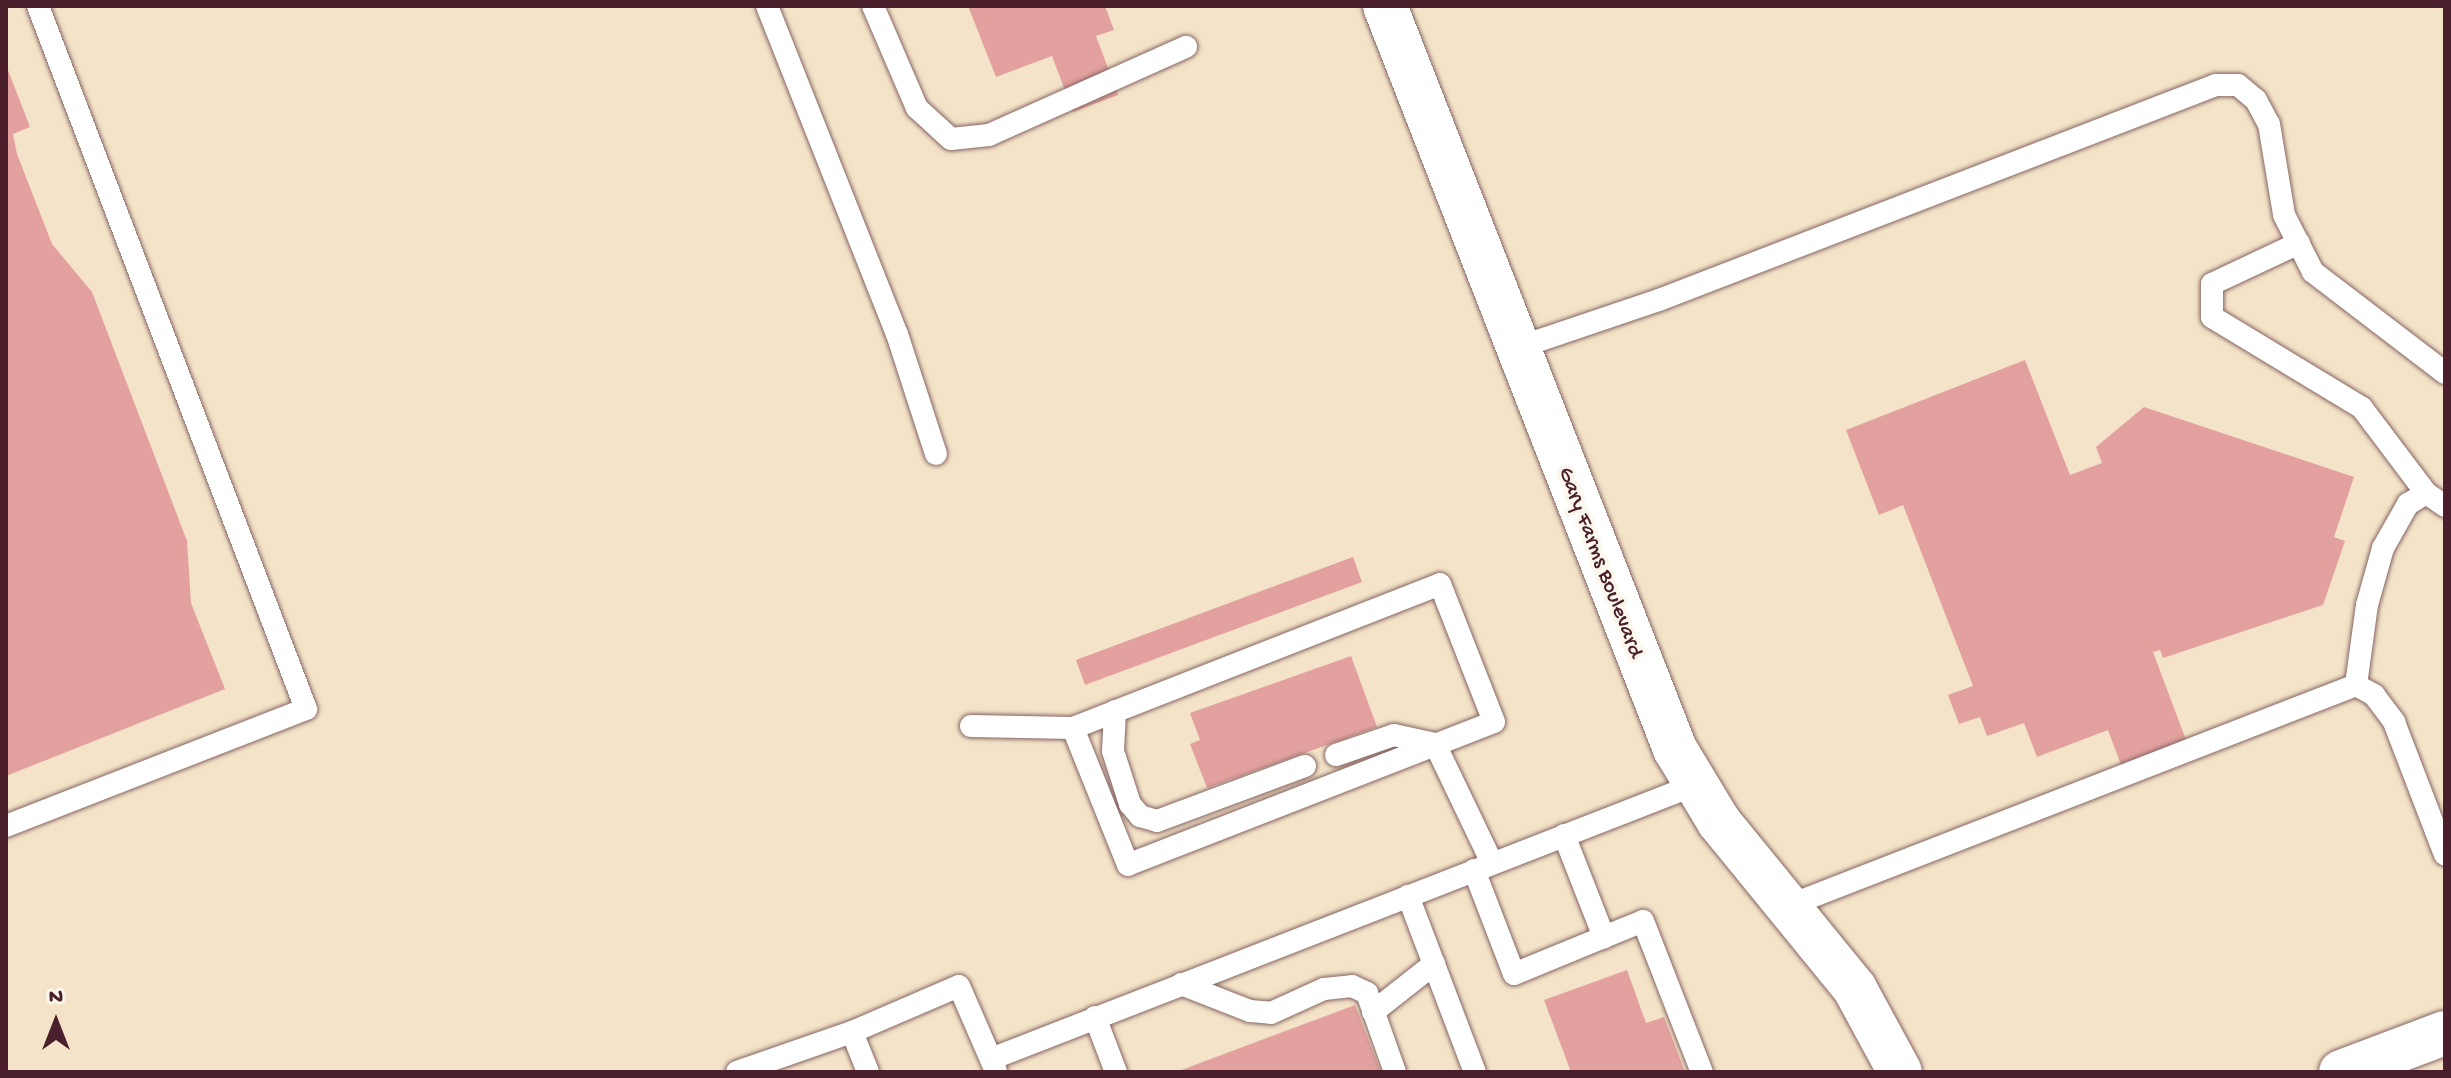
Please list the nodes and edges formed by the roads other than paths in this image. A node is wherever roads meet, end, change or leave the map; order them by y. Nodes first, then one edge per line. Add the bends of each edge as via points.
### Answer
1 (38, 6) edge
2 (767, 6) edge
3 (873, 6) edge
4 (1385, 6) edge
5 (1186, 47) dead end
6 (2299, 243) junction
7 (1517, 348) junction
8 (2445, 373) edge
9 (936, 454) dead end
10 (2426, 493) junction
11 (2445, 506) edge
12 (2356, 685) junction
13 (1115, 711) junction
14 (971, 726) dead end
15 (1073, 728) junction
16 (1435, 744) junction
17 (1336, 755) dead end
18 (1305, 766) dead end
19 (1695, 785) junction
20 (6, 826) edge
21 (1564, 835) junction
22 (2445, 855) edge
23 (1483, 867) junction
24 (1408, 896) junction
25 (1788, 906) junction
26 (1604, 937) junction
27 (1434, 964) junction
28 (1181, 984) junction
29 (1373, 1012) junction
30 (1095, 1017) junction
31 (852, 1032) junction
32 (2445, 1033) edge
33 (994, 1066) edge
34 (737, 1072) edge
35 (868, 1072) edge
36 (1116, 1072) edge
37 (1395, 1072) edge
38 (1475, 1072) edge
39 (1702, 1072) edge
40 (1900, 1072) edge
41 (2341, 1072) edge

1 - 20 lane via 306,709
2 - 9 lane via 897,334
3 - 5 lane via 917,108 951,139 989,135
4 - 7 street, Gary Farms Boulevard
6 - 7 lane via 2284,215 2269,124 2256,100 2238,85 2216,85 1659,300
6 - 8 lane via 2313,272
6 - 10 lane via 2212,284 2212,317 2362,408
7 - 19 street, Gary Farms Boulevard via 1650,695
10 - 11 lane
10 - 12 lane via 2408,504 2383,548 2367,605
12 - 22 lane via 2374,695 2394,722
12 - 25 lane
13 - 15 lane
13 - 16 lane via 1440,584 1494,722
13 - 18 lane via 1113,751 1130,804 1140,816 1157,821
14 - 15 lane
15 - 16 lane via 1128,865
16 - 17 lane via 1394,735
16 - 23 lane
19 - 21 lane
19 - 25 street, Gary Farms Boulevard
21 - 23 lane
21 - 26 lane
23 - 24 lane
23 - 26 lane via 1514,974
24 - 27 lane
24 - 28 lane
25 - 40 street, Gary Farms Boulevard via 1855,989
26 - 39 lane via 1643,921
27 - 29 lane
27 - 38 lane
28 - 29 lane via 1250,1011 1271,1013 1324,989 1352,986 1367,993
28 - 30 lane
29 - 37 lane
30 - 33 lane
30 - 36 lane
31 - 33 lane via 959,986
31 - 34 lane
31 - 35 lane
32 - 41 street

